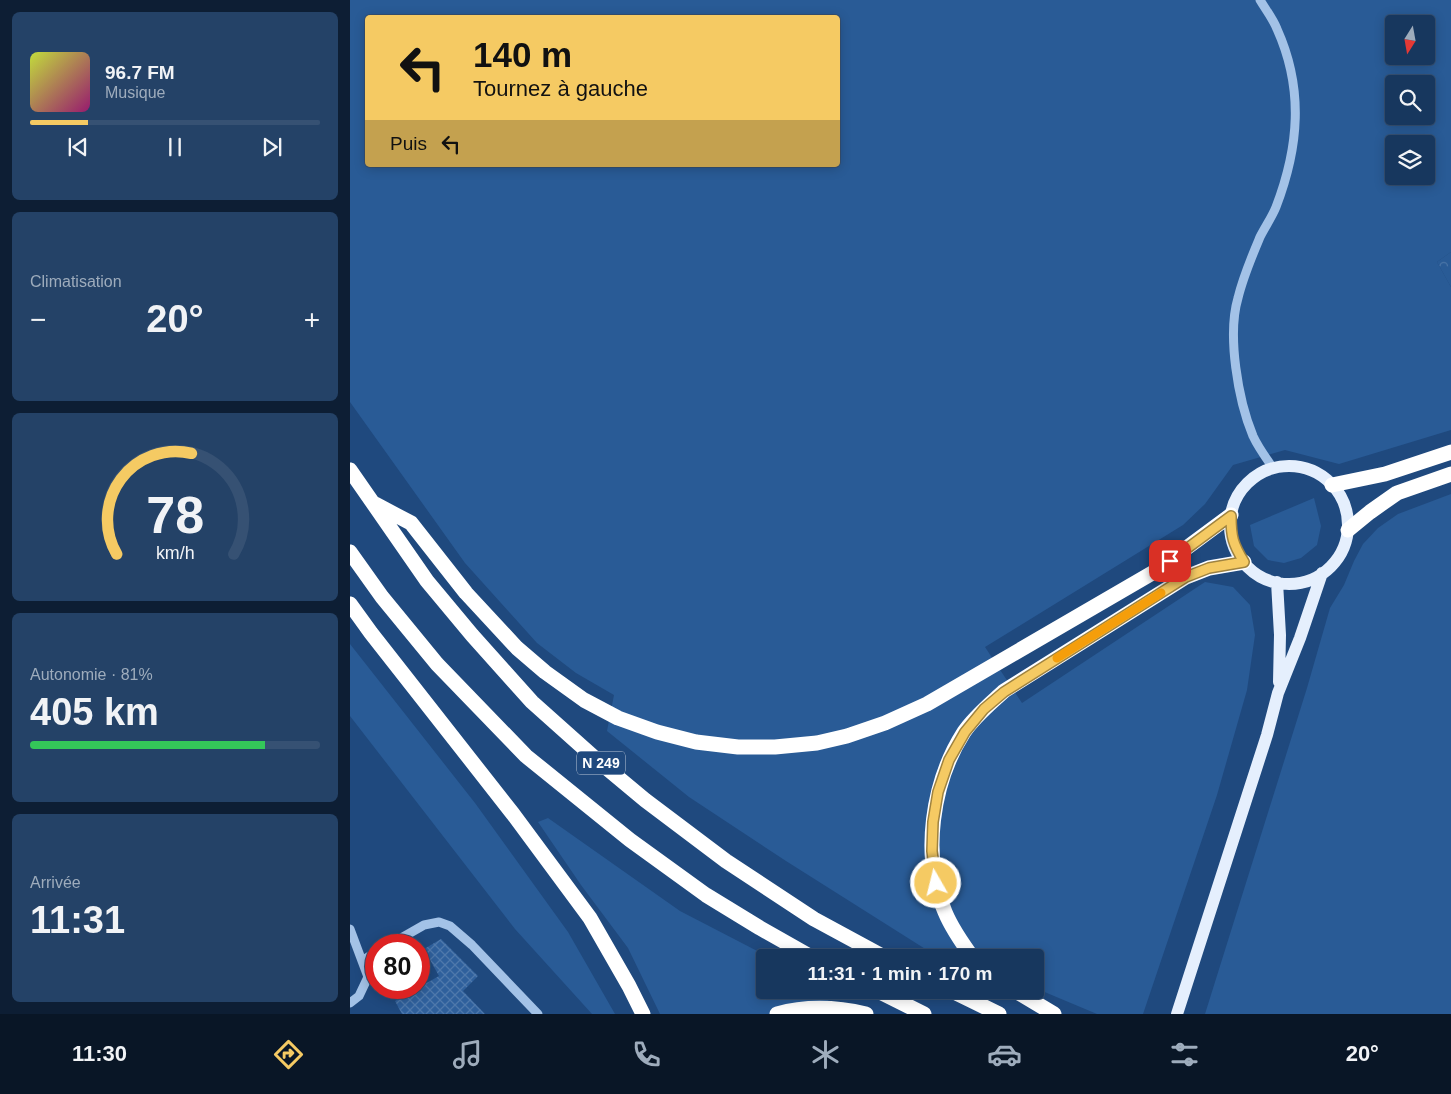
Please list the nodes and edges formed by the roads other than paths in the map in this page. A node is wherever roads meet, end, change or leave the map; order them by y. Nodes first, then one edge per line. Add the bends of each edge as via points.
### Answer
1 (1260, 0) edge
2 (1451, 452) edge
3 (1273, 468) junction
4 (350, 470) edge
5 (1451, 474) edge
6 (1332, 485) junction
7 (375, 504) junction
8 (1231, 516) junction
9 (1348, 530) junction
10 (350, 552) edge
11 (1244, 562) junction
12 (1322, 573) junction
13 (1277, 582) junction
14 (350, 604) edge
15 (1278, 693) junction
16 (350, 929) edge
17 (408, 934) edge
18 (797, 949) edge
19 (869, 949) edge
20 (966, 949) edge
21 (365, 958) edge
22 (362, 960) junction
23 (894, 999) edge
24 (968, 999) edge
25 (1029, 999) edge
26 (350, 1003) edge
27 (1177, 1013) edge
28 (538, 1014) edge
29 (643, 1014) edge
30 (777, 1014) edge
31 (866, 1014) edge
32 (924, 1014) edge
33 (999, 1014) edge
34 (1054, 1014) edge

1 - 3 street via 1277,28 1289,61 1295,91 1294,148 1287,178 1237,299 1234,331 1239,392 1254,437
2 - 6 highway via 1385,474
3 - 6 main road via 1305,468 1320,474
3 - 8 main road via 1245,486
4 - 7 highway, N 249
5 - 9 highway via 1397,493
6 - 9 main road via 1342,498
7 - 8 highway via 412,523 466,593 517,648 584,700 618,718 657,732 696,742 738,747 784,746 840,738 885,724 928,704 1154,572
7 - 19 highway, N 249 via 427,580 539,709 638,794 726,861 814,920
8 - 11 main road via 1235,548
9 - 12 main road via 1337,559
10 - 18 highway, N 249 via 437,664 526,756 630,840 706,895
11 - 13 main road via 1258,575
11 - 20 highway via 1209,568 1186,577 1004,692 965,732 949,760 938,792 932,851 944,911
12 - 13 main road via 1294,583
12 - 15 main road
13 - 15 main road via 1280,635
14 - 29 highway via 580,903
15 - 27 main road
16 - 22 street
17 - 28 street via 424,925 439,922 450,926
21 - 22 street
22 - 26 street via 368,977 359,996
23 - 32 highway
24 - 33 highway
25 - 34 highway
30 - 31 highway via 827,1008

